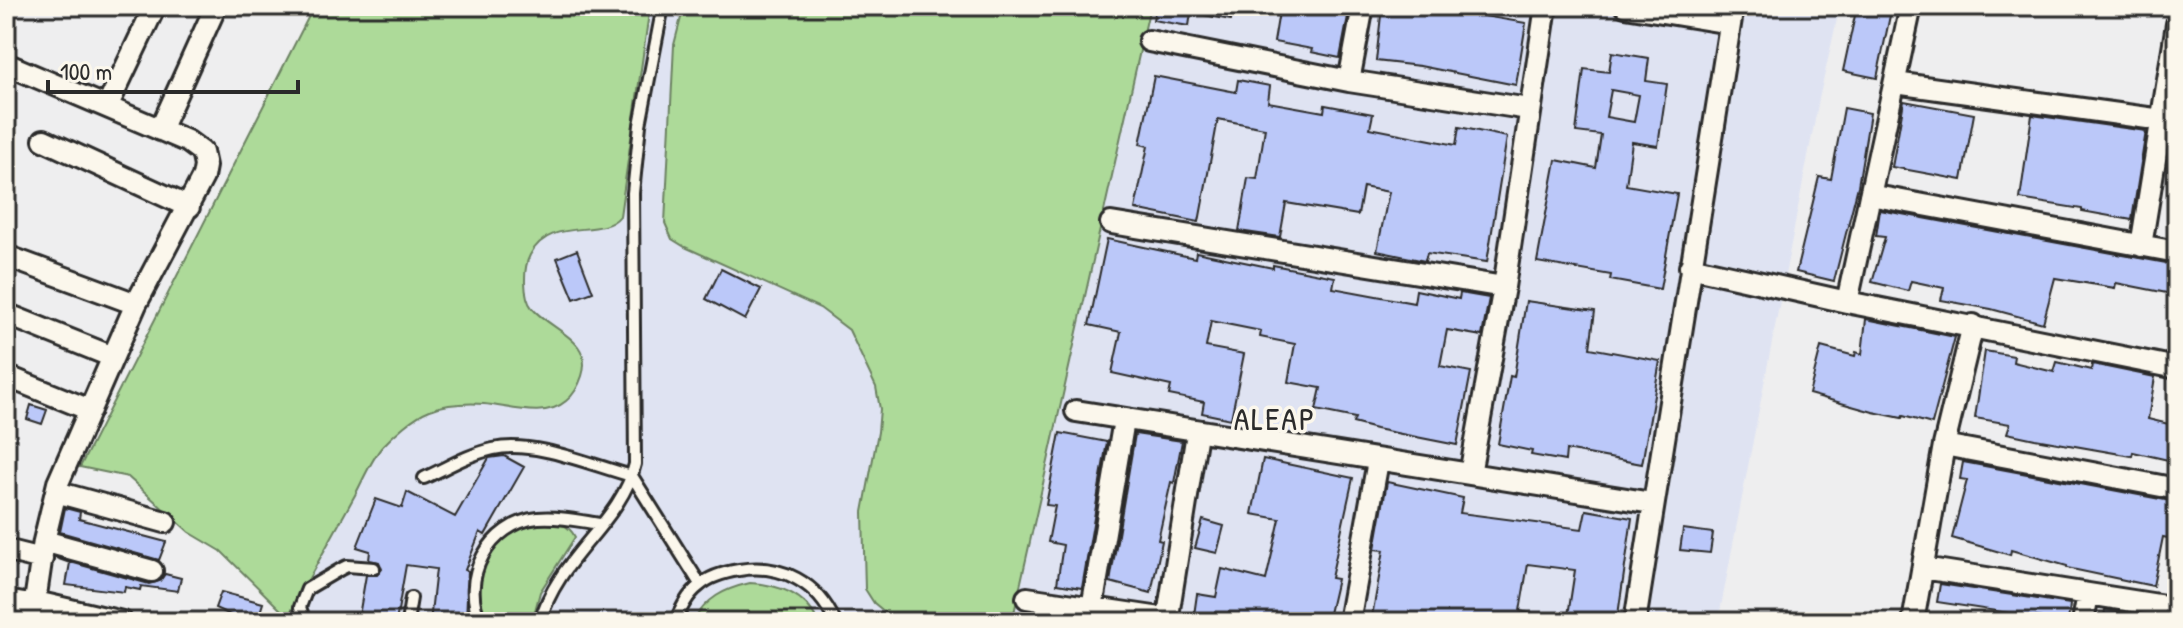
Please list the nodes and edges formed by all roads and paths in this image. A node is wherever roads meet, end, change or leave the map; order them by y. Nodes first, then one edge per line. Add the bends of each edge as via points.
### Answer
1 (155, 6) edge
2 (216, 6) edge
3 (663, 6) edge
4 (1363, 6) edge
5 (1546, 6) edge
6 (1625, 6) edge
7 (1911, 6) edge
8 (1731, 14) edge
9 (2177, 24) edge
10 (1149, 41) dead end
11 (6, 64) edge
12 (1349, 81) junction
13 (1895, 83) junction
14 (107, 107) junction
15 (1529, 109) junction
16 (2162, 120) junction
17 (160, 130) junction
18 (44, 140) dead end
19 (1870, 195) junction
20 (189, 207) junction
21 (1111, 223) dead end
22 (2141, 246) junction
23 (2177, 252) edge
24 (6, 256) edge
25 (1690, 267) junction
26 (1504, 287) junction
27 (1847, 302) junction
28 (136, 304) junction
29 (6, 314) edge
30 (1973, 325) junction
31 (113, 357) junction
32 (2177, 368) edge
33 (6, 376) edge
34 (90, 410) junction
35 (1076, 411) dead end
36 (1124, 420) junction
37 (1197, 433) junction
38 (1944, 445) junction
39 (1378, 461) junction
40 (1470, 474) junction
41 (632, 476) junction
42 (424, 478) dead end
43 (2177, 489) edge
44 (56, 492) junction
45 (1652, 503) junction
46 (165, 522) dead end
47 (600, 524) junction
48 (6, 550) edge
49 (43, 550) junction
50 (374, 568) dead end
51 (1923, 568) junction
52 (152, 571) dead end
53 (700, 584) junction
54 (2088, 594) junction
55 (411, 598) dead end
56 (1027, 598) dead end
57 (6, 601) edge
58 (1092, 608) junction
59 (2177, 608) edge
60 (34, 612) edge
61 (1167, 620) edge
62 (122, 622) edge
63 (305, 622) edge
64 (407, 622) edge
65 (481, 622) edge
66 (540, 622) edge
67 (675, 622) edge
68 (835, 622) edge
69 (1349, 622) edge
70 (1635, 622) edge
71 (1913, 622) edge
72 (2083, 622) edge

1 - 14 street
2 - 17 street
3 - 41 lane via 633,193
4 - 12 street
5 - 15 street
6 - 8 street
7 - 13 street
8 - 25 street
9 - 16 street
10 - 12 street
11 - 14 street
12 - 15 street
13 - 16 street
13 - 19 street
14 - 17 street
15 - 26 street
16 - 22 street
17 - 20 street via 202,152 203,177
18 - 20 street
19 - 22 street
19 - 27 street
20 - 28 street
21 - 26 street
22 - 23 street
24 - 28 street
25 - 27 street
25 - 45 street
26 - 40 street
27 - 30 street
28 - 31 street
29 - 31 street
30 - 32 street
30 - 38 street
31 - 34 street
33 - 34 street
34 - 44 street
35 - 36 street
36 - 37 street
36 - 58 street
37 - 39 street
37 - 61 street
38 - 43 street
38 - 51 street
39 - 40 street
39 - 69 street
40 - 45 street
41 - 42 lane via 509,446 476,454
41 - 47 lane
41 - 53 lane
44 - 46 street
44 - 49 street
45 - 70 street
47 - 65 lane via 536,518 502,533 482,556 476,575 473,597
47 - 66 lane via 555,583
48 - 49 street
49 - 52 street
49 - 60 street
50 - 63 lane via 347,566 307,589 300,607
51 - 54 street
51 - 71 street
53 - 67 lane
53 - 68 lane via 757,567 786,572 809,585 828,605
54 - 59 street
54 - 72 street
55 - 64 lane
56 - 58 street
57 - 60 street
58 - 61 street
60 - 62 street

